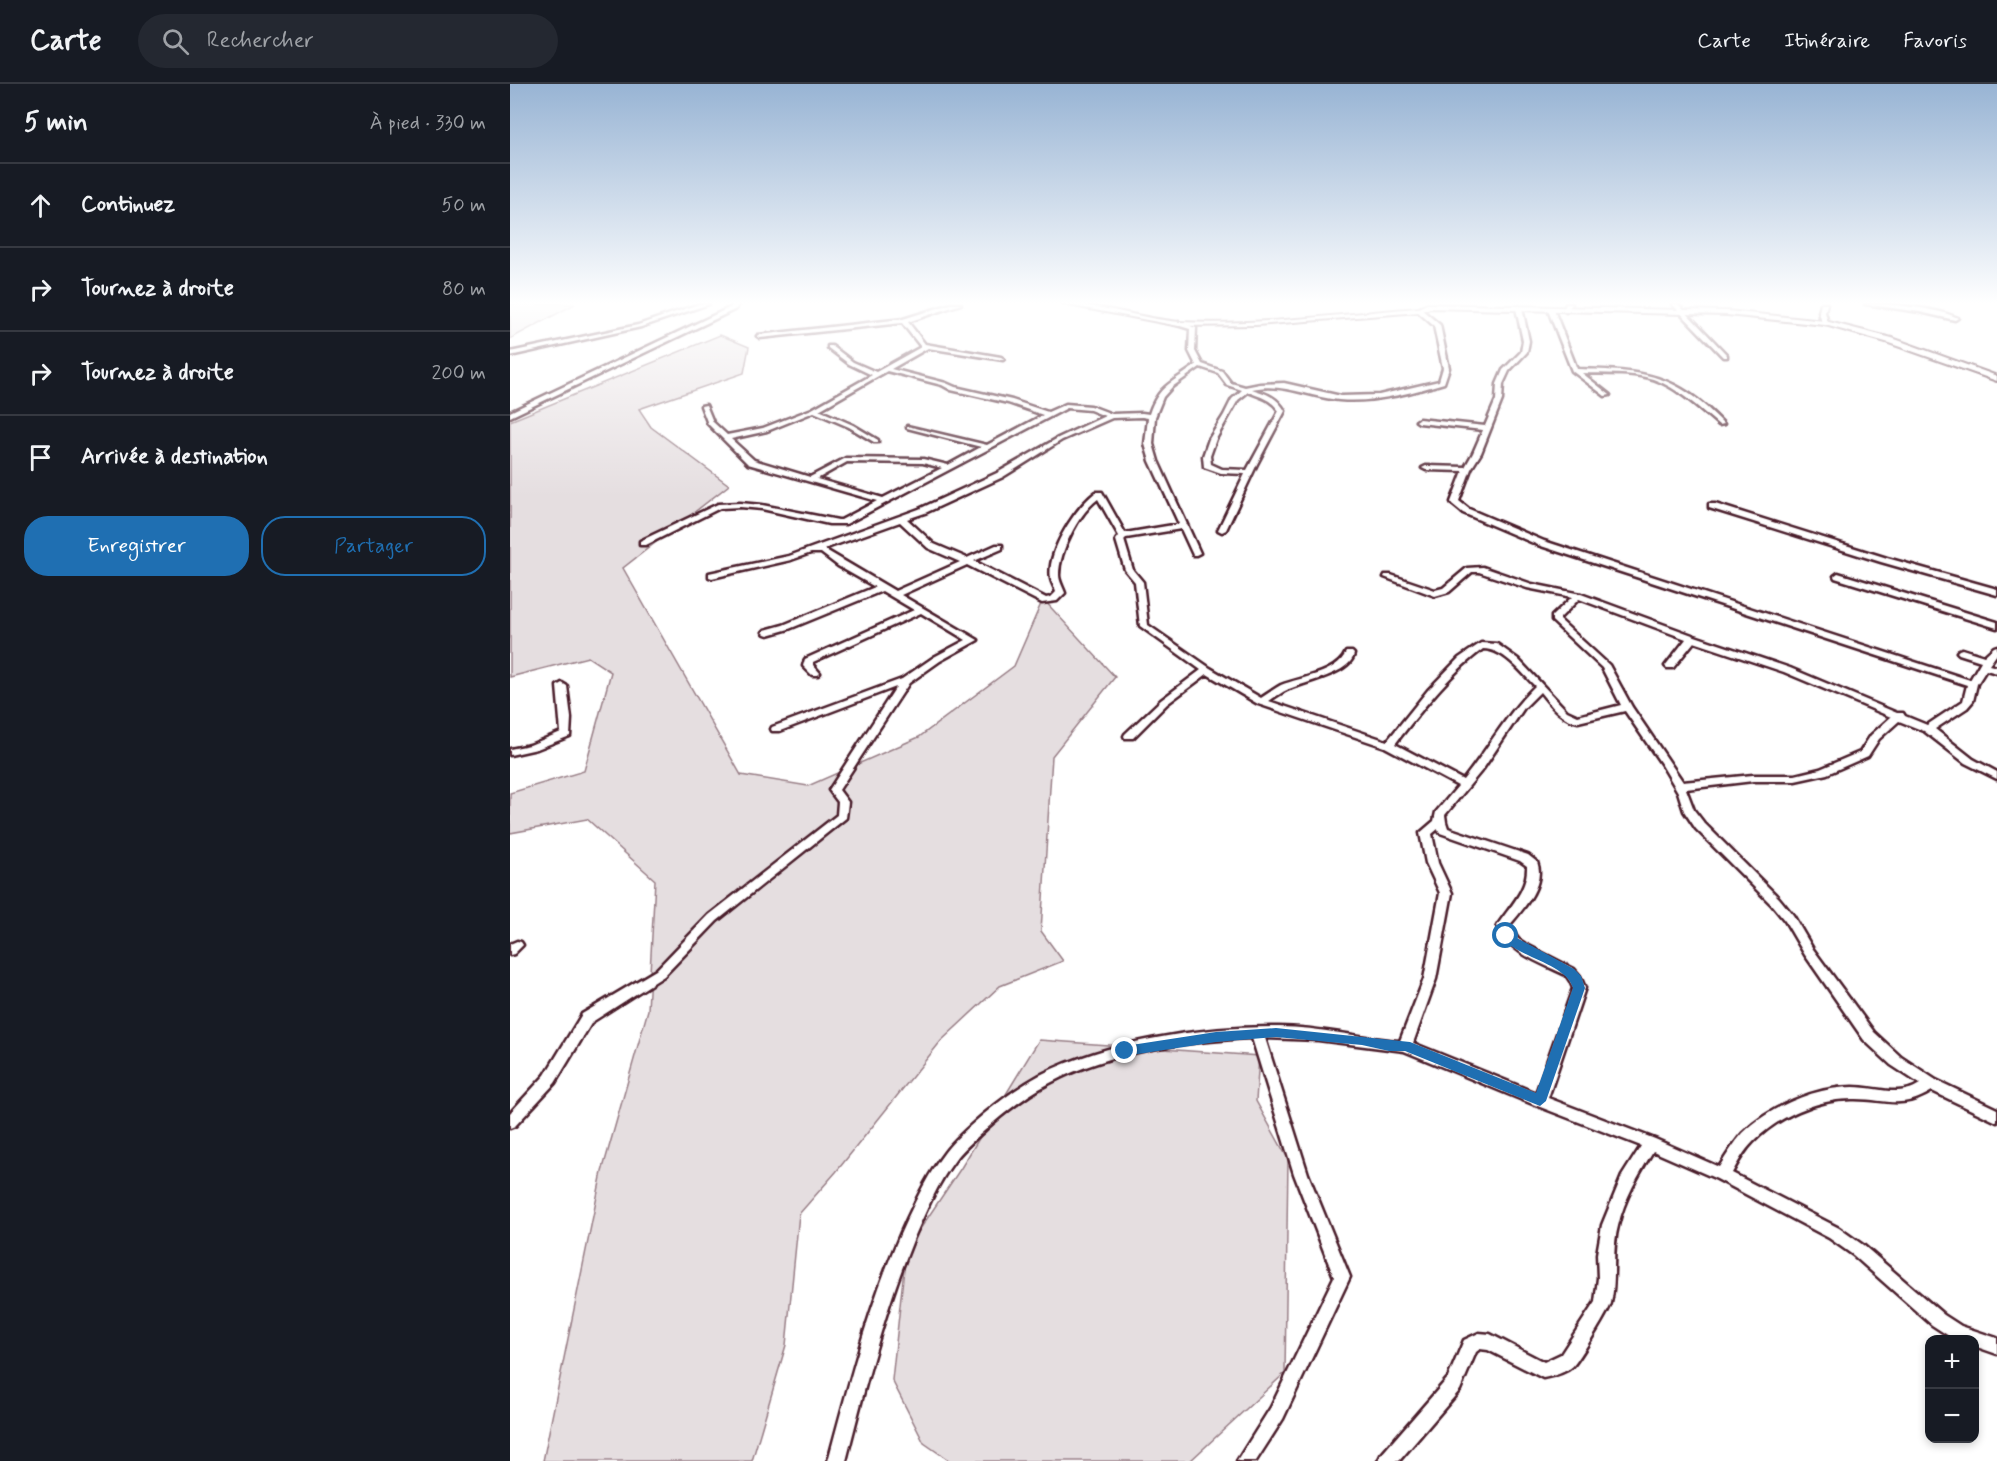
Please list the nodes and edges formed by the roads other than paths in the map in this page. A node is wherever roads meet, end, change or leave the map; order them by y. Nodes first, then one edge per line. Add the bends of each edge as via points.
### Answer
1 (608, 368) edge
2 (863, 368) edge
3 (1194, 368) edge
4 (1209, 368) edge
5 (1446, 368) edge
6 (1508, 368) edge
7 (1968, 368) edge
8 (886, 369) joint
9 (1575, 371) joint
10 (878, 375) junction
11 (1997, 379) edge
12 (1245, 389) junction
13 (1607, 395) dead end
14 (704, 406) dead end
15 (814, 410) junction
16 (510, 415) edge
17 (1049, 415) junction
18 (1111, 416) junction
19 (1152, 417) junction
20 (1419, 422) dead end
21 (1721, 424) dead end
22 (909, 427) dead end
23 (1487, 428) junction
24 (725, 438) junction
25 (876, 441) dead end
26 (988, 447) junction
27 (949, 467) junction
28 (1426, 468) dead end
29 (1467, 469) junction
30 (1249, 472) junction
31 (811, 479) junction
32 (884, 501) junction
33 (1712, 506) dead end
34 (902, 519) junction
35 (1183, 526) junction
36 (1222, 530) dead end
37 (1123, 536) junction
38 (643, 543) dead end
39 (999, 547) dead end
40 (811, 551) junction
41 (1196, 553) dead end
42 (968, 562) junction
43 (712, 575) dead end
44 (1838, 576) dead end
45 (1388, 578) dead end
46 (884, 587) junction
47 (1997, 592) edge
48 (896, 594) junction
49 (1578, 596) junction
50 (921, 610) junction
51 (1997, 625) edge
52 (768, 632) dead end
53 (1692, 638) junction
54 (1997, 649) edge
55 (1962, 652) dead end
56 (1349, 654) dead end
57 (1985, 663) junction
58 (1670, 666) dead end
59 (1207, 670) junction
60 (1997, 670) edge
61 (815, 673) dead end
62 (904, 681) junction
63 (1972, 684) junction
64 (562, 686) dead end
65 (1540, 686) junction
66 (1261, 702) junction
67 (1627, 707) junction
68 (1900, 715) junction
69 (777, 729) dead end
70 (1928, 729) junction
71 (1129, 736) dead end
72 (1389, 745) junction
73 (510, 752) edge
74 (1997, 776) edge
75 (1464, 785) junction
76 (1679, 786) junction
77 (1440, 822) junction
78 (1257, 1034) junction
79 (1405, 1046) junction
80 (1931, 1084) junction
81 (1540, 1101) junction
82 (1997, 1116) edge
83 (510, 1122) edge
84 (1650, 1143) junction
85 (1722, 1175) junction
86 (1997, 1346) edge
87 (837, 1461) edge
88 (1246, 1461) edge
89 (1387, 1461) edge

1 - 16 street
2 - 10 street
3 - 19 street via 1162,390
4 - 12 street via 1220,372 1229,384
5 - 12 street via 1442,382 1391,395 1337,398 1285,384
6 - 23 street
7 - 11 street
8 - 10 street
8 - 17 street via 953,389 1010,400
9 - 13 street
9 - 21 street via 1658,379
10 - 15 street
12 - 30 street via 1269,397 1282,411
12 - 30 street via 1235,399 1206,458 1213,469
14 - 24 street via 710,423
15 - 24 street via 765,430
15 - 25 street
17 - 18 street via 1070,405
17 - 26 street
18 - 19 street
18 - 34 street via 1060,439 972,489
19 - 35 street via 1149,444
20 - 23 street
22 - 26 street
23 - 29 street
24 - 31 street via 751,462
26 - 27 street
27 - 31 street via 923,461 846,460
27 - 32 street
28 - 29 street
29 - 63 street via 1455,502 1510,531
30 - 36 street
31 - 32 street
32 - 38 street via 843,522 831,523 766,507 718,506
33 - 47 street
34 - 40 street
34 - 42 street via 931,546
35 - 37 street
35 - 41 street
37 - 42 street via 1099,494 1091,498 1058,554 1055,576 1061,593 1051,601
37 - 59 street via 1120,540 1129,570 1139,582 1144,626
39 - 42 street
40 - 43 street
40 - 46 street via 823,551
42 - 48 street
44 - 51 street
45 - 49 street via 1436,593 1446,590 1470,570 1480,569 1530,586
46 - 48 street
46 - 52 street
48 - 50 street
49 - 53 street
49 - 67 street via 1556,621 1606,667
50 - 61 street via 808,661
50 - 62 street via 974,640
53 - 58 street
53 - 68 street
54 - 57 street
55 - 57 street
56 - 66 street via 1348,660 1333,670 1283,688
57 - 60 street
57 - 63 street
59 - 66 street
59 - 71 street via 1164,702
62 - 69 street
62 - 83 street via 834,790 843,802 842,816 713,918 660,973 587,1018 550,1079
63 - 70 street via 1964,706
64 - 73 street via 566,734
65 - 67 street via 1571,718
65 - 72 street via 1494,646 1481,646 1431,692
65 - 75 street via 1520,706
66 - 72 street
67 - 76 street
68 - 70 street
68 - 76 street via 1875,737 1864,754 1822,772 1795,778
70 - 74 street via 1969,761
72 - 75 street
75 - 77 street via 1440,814
76 - 80 street via 1700,826 1789,918 1869,1036 1896,1061
77 - 79 street via 1426,833 1432,863 1446,893 1430,979
77 - 81 street via 1444,830 1524,858 1533,865 1534,874 1527,890 1503,926 1506,936 1576,979 1579,988
78 - 79 street via 1276,1032
78 - 87 street via 1150,1046 1082,1064 1047,1078 1014,1098 970,1135 950,1156 924,1199 888,1280
78 - 88 street via 1301,1174 1342,1277 1277,1413
79 - 81 street
80 - 82 street
80 - 85 street via 1914,1096 1899,1099 1853,1094 1804,1103 1750,1135
81 - 84 street
84 - 85 street
84 - 89 street via 1627,1182 1610,1225 1603,1304 1567,1360 1543,1370 1490,1342 1479,1341 1470,1346 1454,1384
85 - 86 street via 1834,1233 1938,1320 1956,1332

